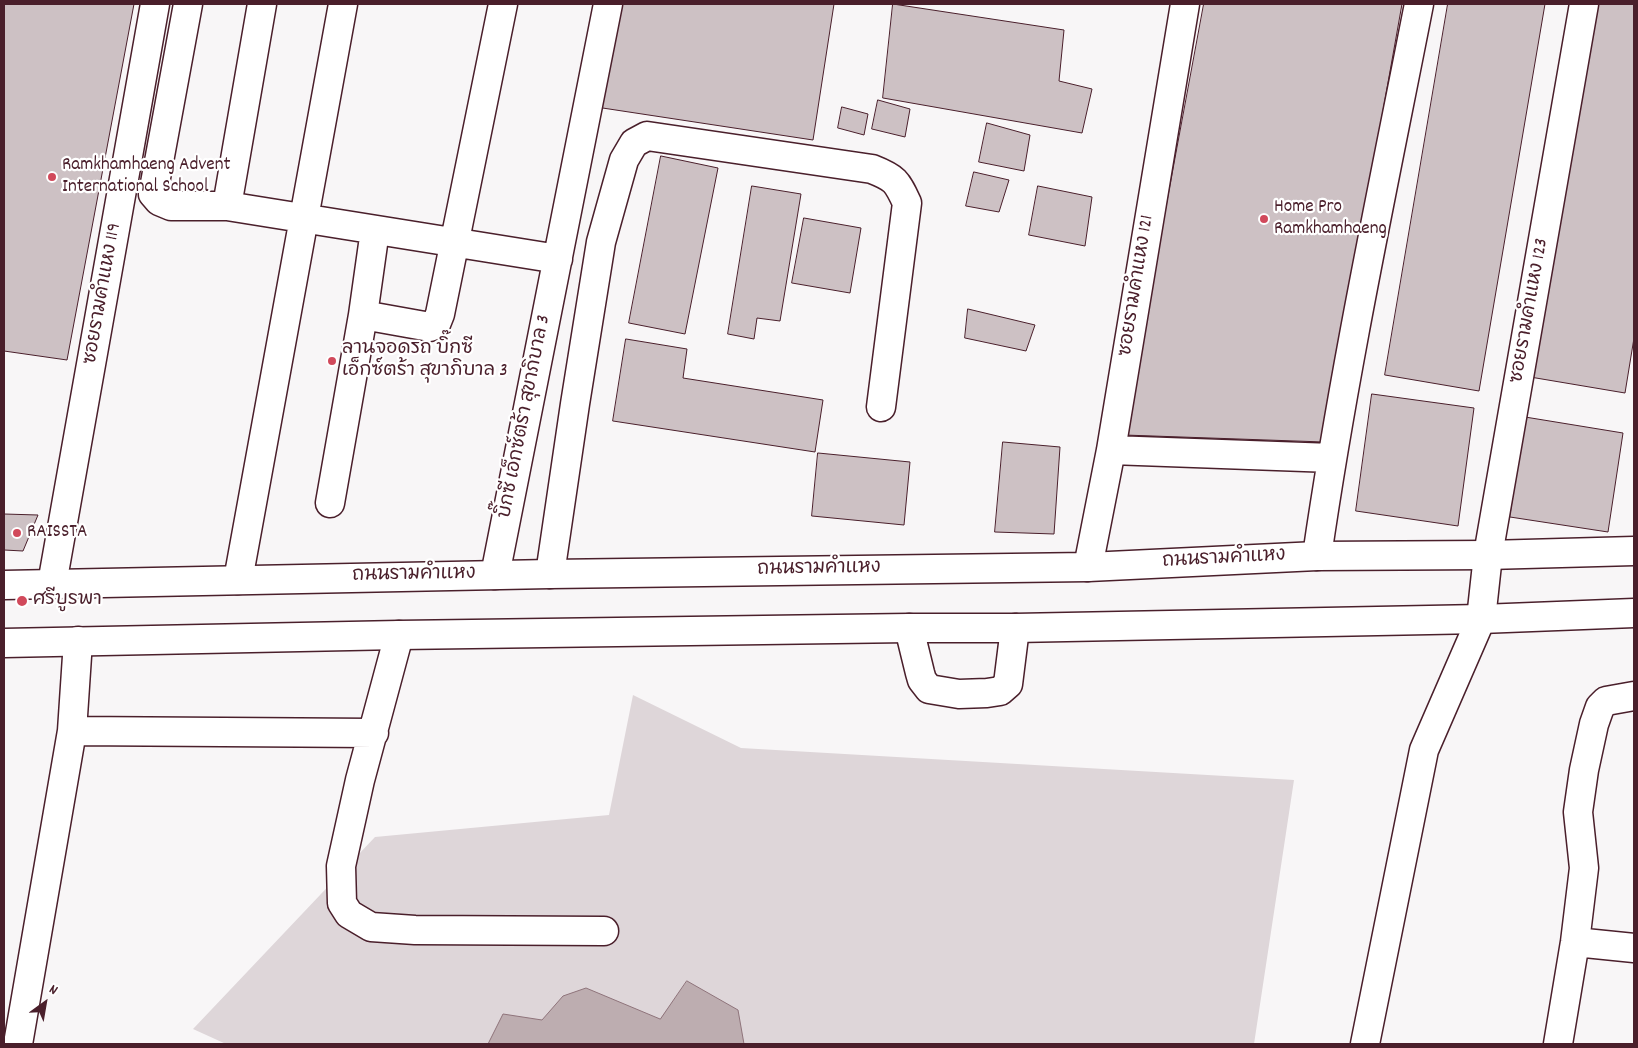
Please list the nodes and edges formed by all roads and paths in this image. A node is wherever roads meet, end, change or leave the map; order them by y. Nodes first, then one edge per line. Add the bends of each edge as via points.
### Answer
1 (155, 4) edge
2 (188, 4) edge
3 (262, 4) edge
4 (343, 4) edge
5 (503, 4) edge
6 (608, 4) edge
7 (1185, 4) edge
8 (1419, 4) edge
9 (1584, 4) edge
10 (226, 206) junction
11 (305, 218) junction
12 (375, 230) junction
13 (455, 243) junction
14 (558, 259) junction
15 (363, 315) junction
16 (881, 407) dead end
17 (1111, 450) junction
18 (1332, 458) junction
19 (330, 503) dead end
20 (1634, 551) edge
21 (1488, 555) junction
22 (1317, 556) junction
23 (1088, 567) junction
24 (550, 574) junction
25 (495, 575) junction
26 (238, 580) junction
27 (52, 584) junction
28 (4, 585) edge
29 (1634, 613) edge
30 (1482, 619) junction
31 (909, 628) junction
32 (1015, 628) junction
33 (399, 635) junction
34 (78, 641) junction
35 (4, 643) edge
36 (1634, 696) edge
37 (72, 730) junction
38 (374, 733) junction
39 (604, 930) dead end
40 (1575, 942) junction
41 (1634, 948) edge
42 (18, 1044) edge
43 (1365, 1044) edge
44 (1558, 1044) edge

1 - 27 main road, ซอยรามคำแหง 119
2 - 10 main road via 153,194 171,206
3 - 10 main road
4 - 11 main road
5 - 13 main road
6 - 14 main road, บิ๊กซี เอ็กซ์ตร้า สุขาภิบาล 3
7 - 17 main road, ซอยรามคำแหง 121
8 - 18 main road
9 - 21 main road, ซอยรามคำแหง 123
10 - 11 main road
11 - 12 main road
11 - 26 main road
12 - 13 main road
12 - 15 main road
13 - 14 main road
13 - 15 main road via 436,324 430,327
14 - 25 main road, บิ๊กซี เอ็กซ์ตร้า สุขาภิบาล 3
15 - 19 main road
16 - 24 main road via 907,203 899,185 890,176 872,169 647,136 634,142 624,160 601,242
17 - 18 main road
17 - 23 main road, ซอยรามคำแหง 121
18 - 22 main road
20 - 21 main road, ถนนรามคำแหง
21 - 22 main road, ถนนรามคำแหง
21 - 30 main road, ซอยรามคำแหง 123
22 - 23 main road, ถนนรามคำแหง
23 - 24 main road, ถนนรามคำแหง
24 - 25 main road, ถนนรามคำแหง
25 - 26 main road, ถนนรามคำแหง
26 - 27 main road, ถนนรามคำแหง
27 - 28 main road, ถนนรามคำแหง
29 - 30 main road
30 - 32 main road
30 - 43 main road, ซอยรามคำแหง 123 via 1424,750
31 - 32 main road
31 - 32 main road via 922,680 929,689 959,694 1000,691 1008,684
31 - 33 main road
33 - 34 main road
33 - 38 main road
34 - 35 main road
34 - 37 main road
36 - 40 main road via 1606,701 1600,707 1594,724 1578,812 1584,868
37 - 38 main road
37 - 42 main road
38 - 39 main road via 341,866 342,904 349,914 371,926 415,930
40 - 41 main road
40 - 44 main road

